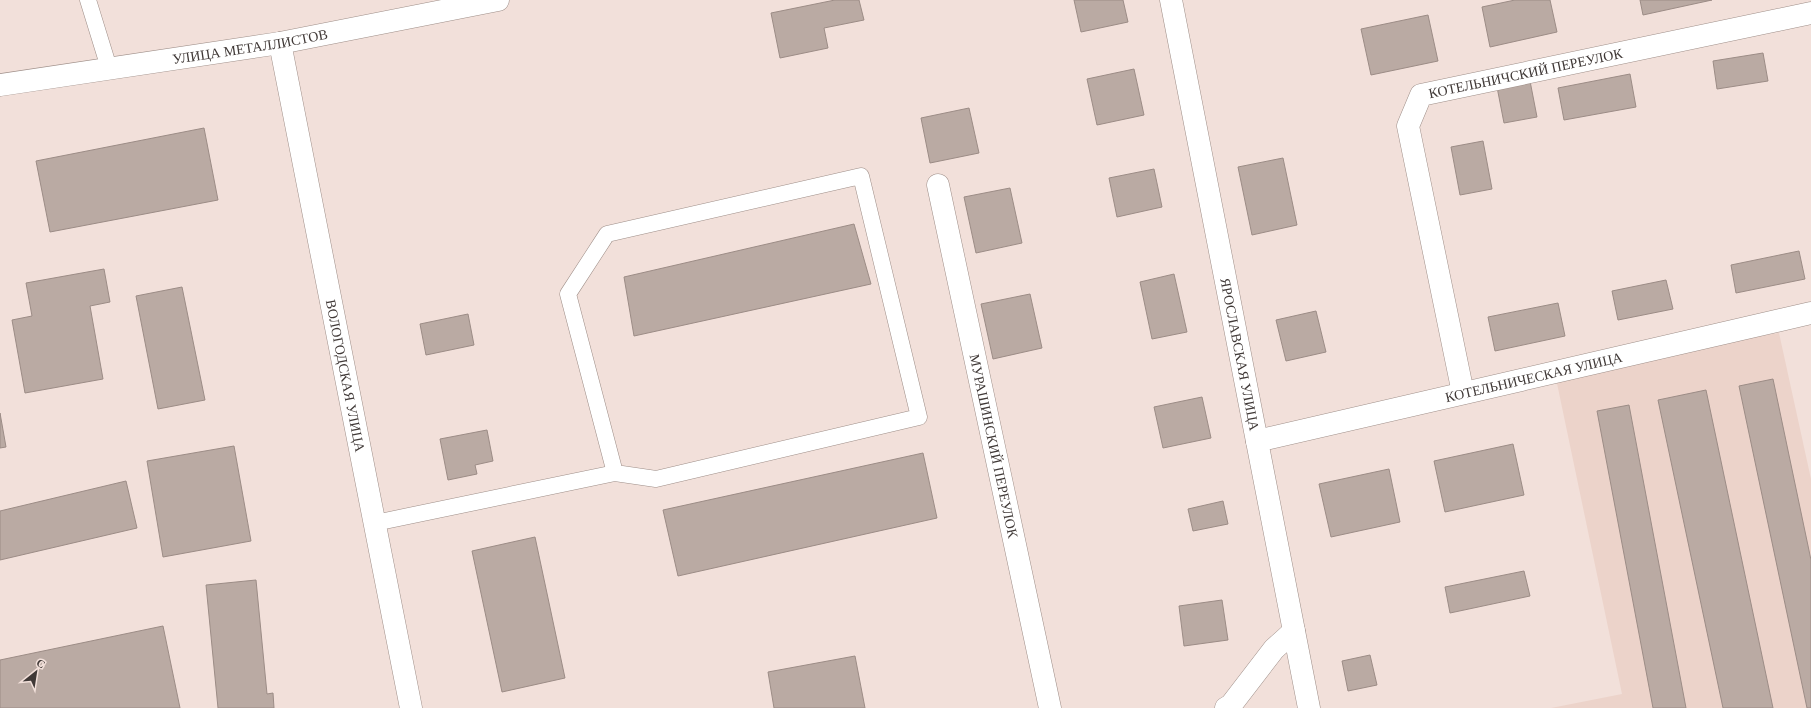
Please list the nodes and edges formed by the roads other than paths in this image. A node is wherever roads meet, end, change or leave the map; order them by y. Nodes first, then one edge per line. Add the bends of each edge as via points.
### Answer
1 (88, 0) edge
2 (498, 0) edge
3 (1171, 0) edge
4 (1811, 13) edge
5 (280, 42) junction
6 (109, 68) junction
7 (0, 85) edge
8 (938, 185) dead end
9 (1811, 313) edge
10 (1463, 393) junction
11 (1257, 440) junction
12 (615, 473) junction
13 (375, 523) junction
14 (1294, 631) junction
15 (411, 708) edge
16 (1050, 708) edge
17 (1226, 708) edge
18 (1309, 708) edge

1 - 6 lane
2 - 5 street, УЛИЦА МЕТАЛЛИСТОВ
3 - 11 street, ЯРОСЛАВСКАЯ УЛИЦА
4 - 10 street, КОТЕЛЬНИЧСКИЙ ПЕРЕУЛОК via 1421,96 1408,126
5 - 6 street, УЛИЦА МЕТАЛЛИСТОВ
5 - 13 street, ВОЛОГОДСКАЯ УЛИЦА
6 - 7 street, УЛИЦА МЕТАЛЛИСТОВ
8 - 16 street, МУРАШИНСКИЙ ПЕРЕУЛОК
9 - 10 street, КОТЕЛЬНИЧЕСКАЯ УЛИЦА
10 - 11 street, КОТЕЛЬНИЧЕСКАЯ УЛИЦА
11 - 14 street, ЯРОСЛАВСКАЯ УЛИЦА
12 - 12 lane via 656,479 920,417 861,176 607,234 568,294
12 - 13 lane
13 - 15 street, ВОЛОГОДСКАЯ УЛИЦА
14 - 17 street via 1274,649
14 - 18 street, ЯРОСЛАВСКАЯ УЛИЦА

